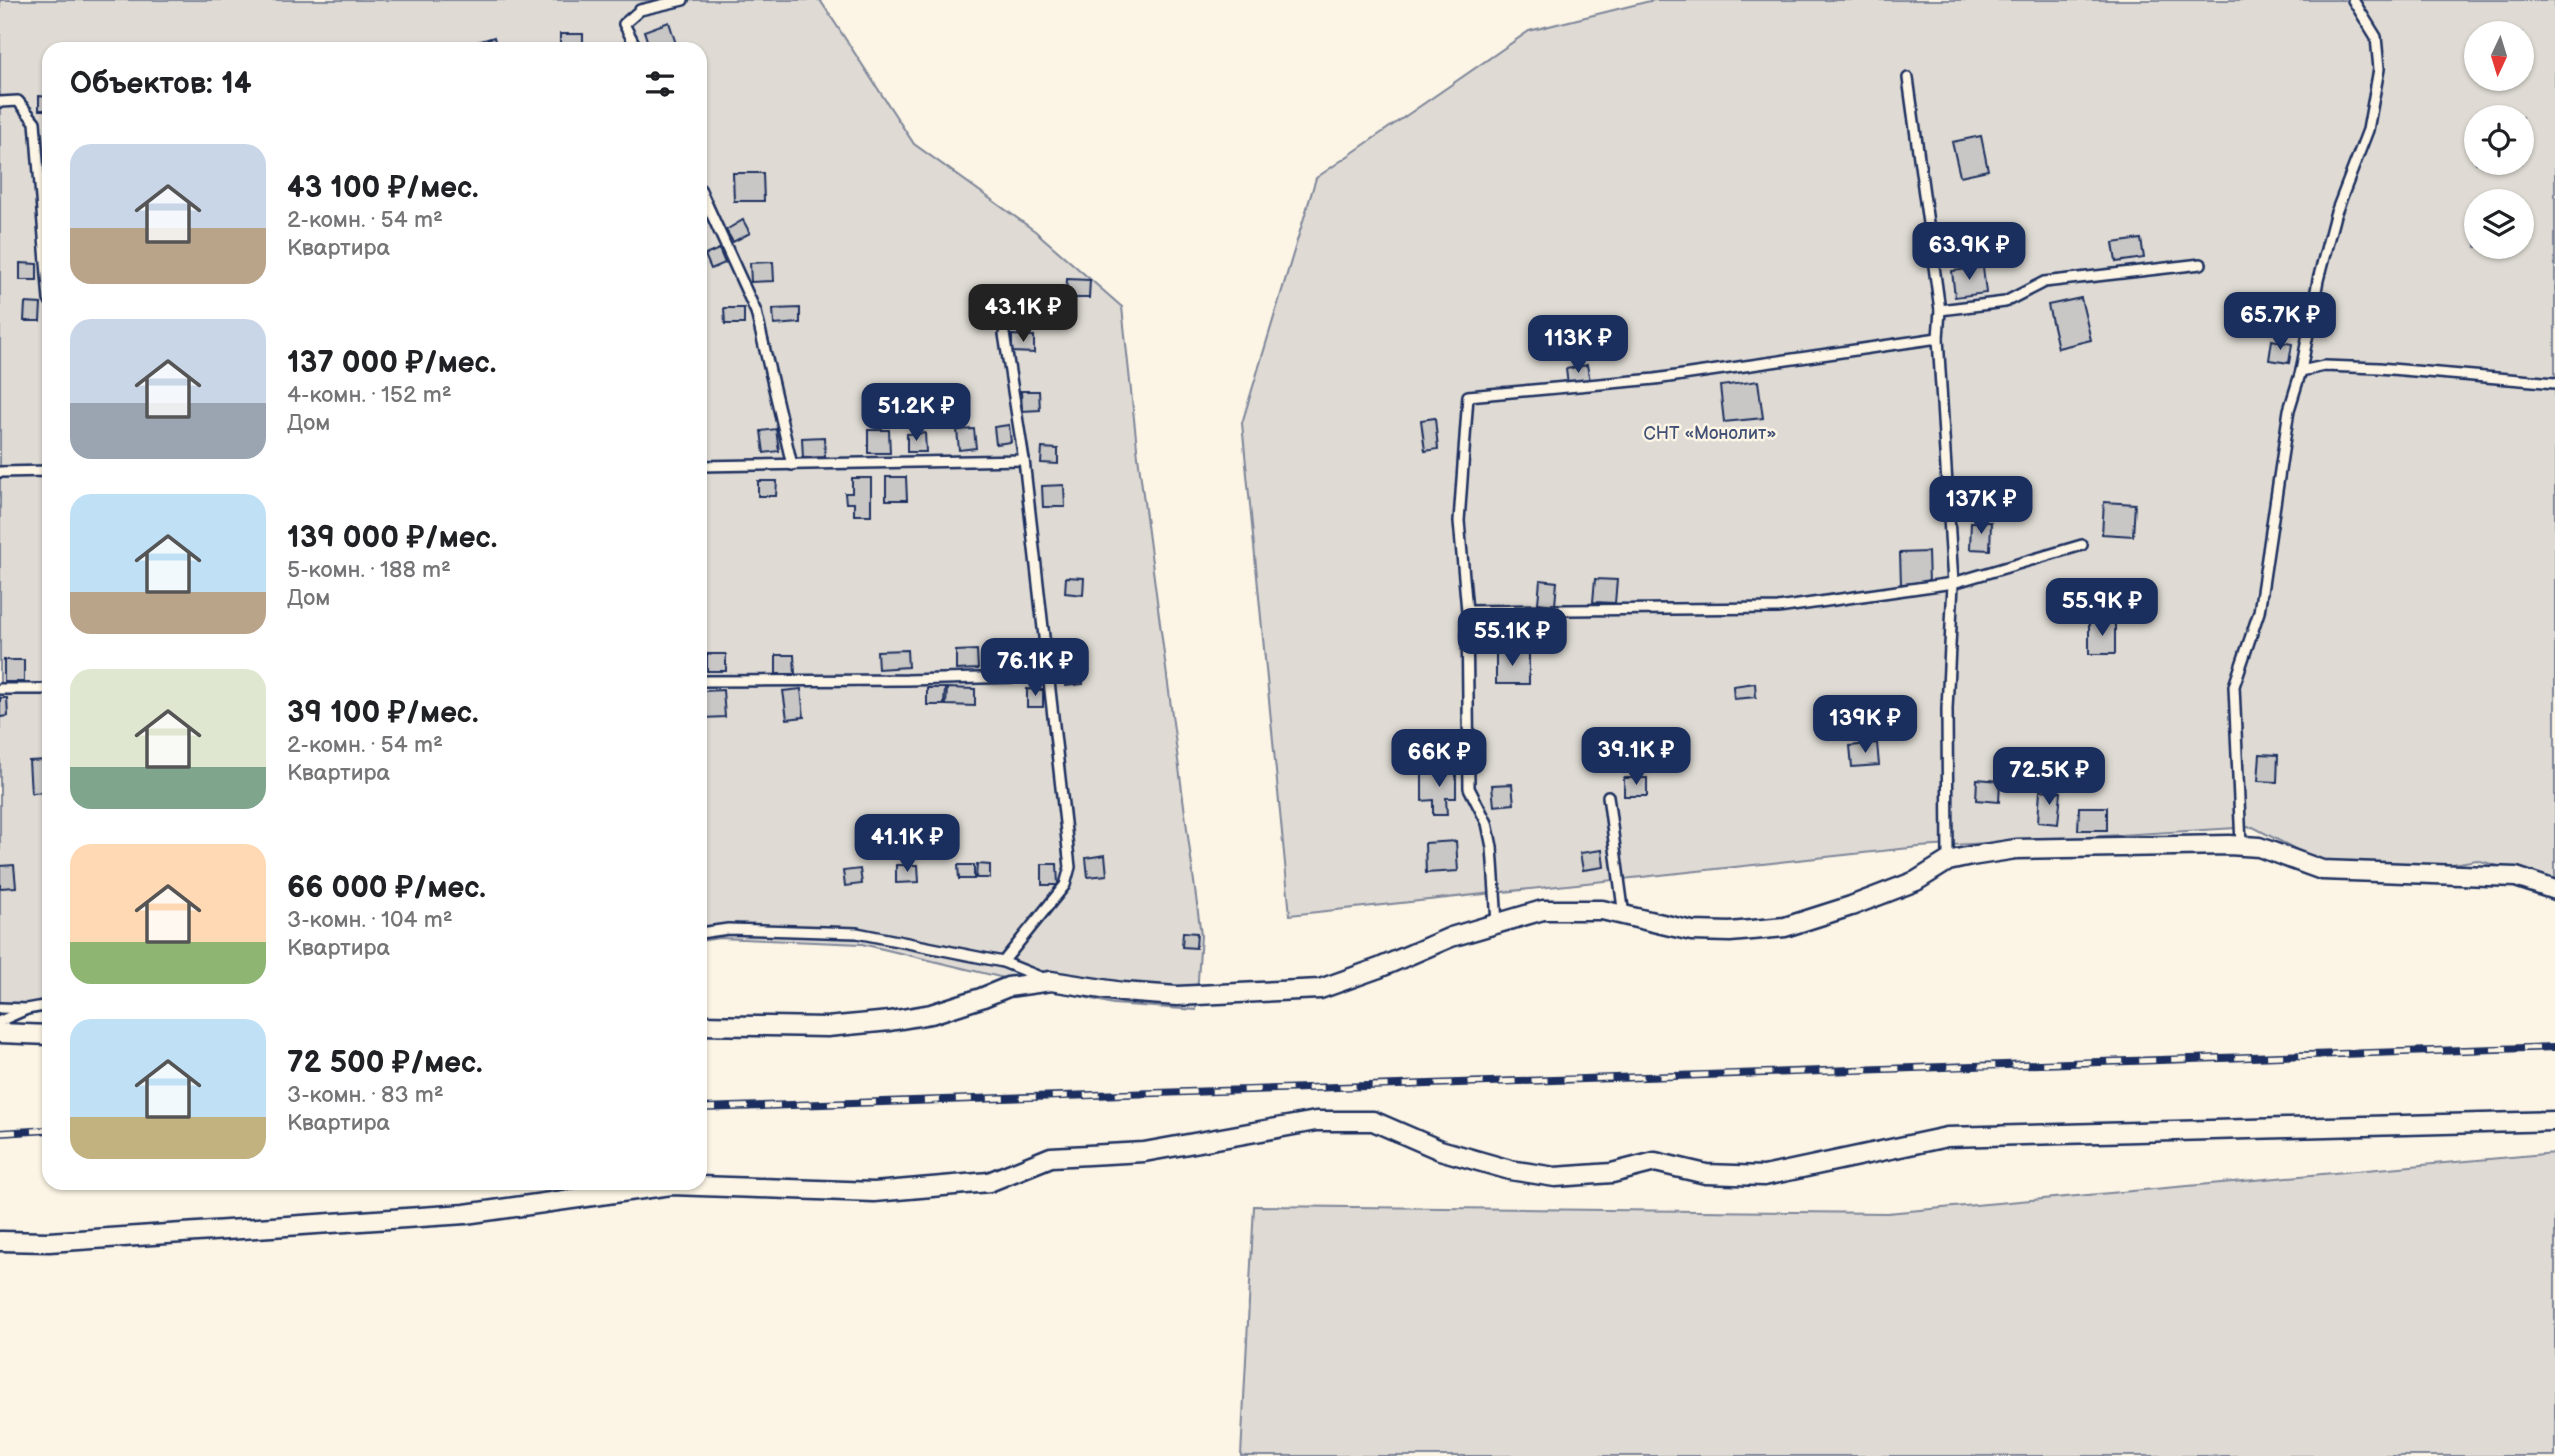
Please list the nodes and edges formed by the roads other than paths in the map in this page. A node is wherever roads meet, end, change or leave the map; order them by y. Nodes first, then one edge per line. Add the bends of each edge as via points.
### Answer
1 (684, 0) edge
2 (2353, 0) edge
3 (633, 42) edge
4 (1908, 78) dead end
5 (0, 102) edge
6 (707, 204) edge
7 (42, 210) edge
8 (2201, 264) dead end
9 (1940, 310) junction
10 (1004, 334) dead end
11 (1938, 338) junction
12 (2301, 371) junction
13 (2555, 383) edge
14 (1024, 460) junction
15 (792, 465) junction
16 (707, 466) edge
17 (42, 471) edge
18 (0, 472) edge
19 (2082, 545) dead end
20 (1953, 583) junction
21 (1467, 611) junction
22 (1050, 676) junction
23 (707, 681) edge
24 (42, 689) edge
25 (0, 690) edge
26 (1608, 796) dead end
27 (2241, 845) junction
28 (1948, 862) junction
29 (2555, 890) edge
30 (1624, 916) junction
31 (1497, 923) junction
32 (707, 932) edge
33 (1003, 962) junction
34 (1051, 981) junction
35 (42, 1006) edge
36 (0, 1008) edge
37 (27, 1009) junction
38 (0, 1021) edge
39 (707, 1025) edge
40 (0, 1033) edge
41 (42, 1035) edge
42 (2555, 1121) edge
43 (707, 1186) edge
44 (635, 1190) edge
45 (0, 1241) edge

1 - 3 lane via 640,10 624,24
2 - 12 lane via 2376,37 2379,69 2368,130 2335,215
4 - 9 lane
5 - 7 lane via 18,101 35,121
6 - 15 lane via 757,313
8 - 9 lane via 2044,282 2005,302
9 - 11 lane
10 - 14 lane
11 - 20 lane
11 - 21 lane via 1655,379 1468,396 1459,521
12 - 13 lane via 2324,366 2379,368
12 - 27 lane via 2289,410 2259,612 2234,686
14 - 15 lane
14 - 22 lane
15 - 16 lane
17 - 18 lane
19 - 20 lane
20 - 21 lane via 1777,608
20 - 28 lane via 1947,709
21 - 31 lane via 1469,788 1487,823 1492,847
22 - 23 lane
22 - 33 lane via 1070,867 1065,885
24 - 25 lane
26 - 30 lane
27 - 28 street via 2016,849
27 - 29 street via 2322,870 2516,877
28 - 30 street via 1916,881 1785,927 1692,931
30 - 31 street via 1602,910 1543,910
31 - 34 street via 1320,989 1177,996
32 - 33 lane via 857,933
33 - 34 lane
34 - 39 street via 1008,987 931,1014 890,1021 827,1027
35 - 37 lane
36 - 37 lane
37 - 38 lane
40 - 41 street
42 - 43 street via 1947,1137 1764,1176 1706,1174 1655,1162 1612,1172 1555,1177 1510,1171 1440,1150 1374,1121 1316,1121 1144,1152 1051,1157 989,1182 874,1192
44 - 45 street via 465,1214 49,1242

